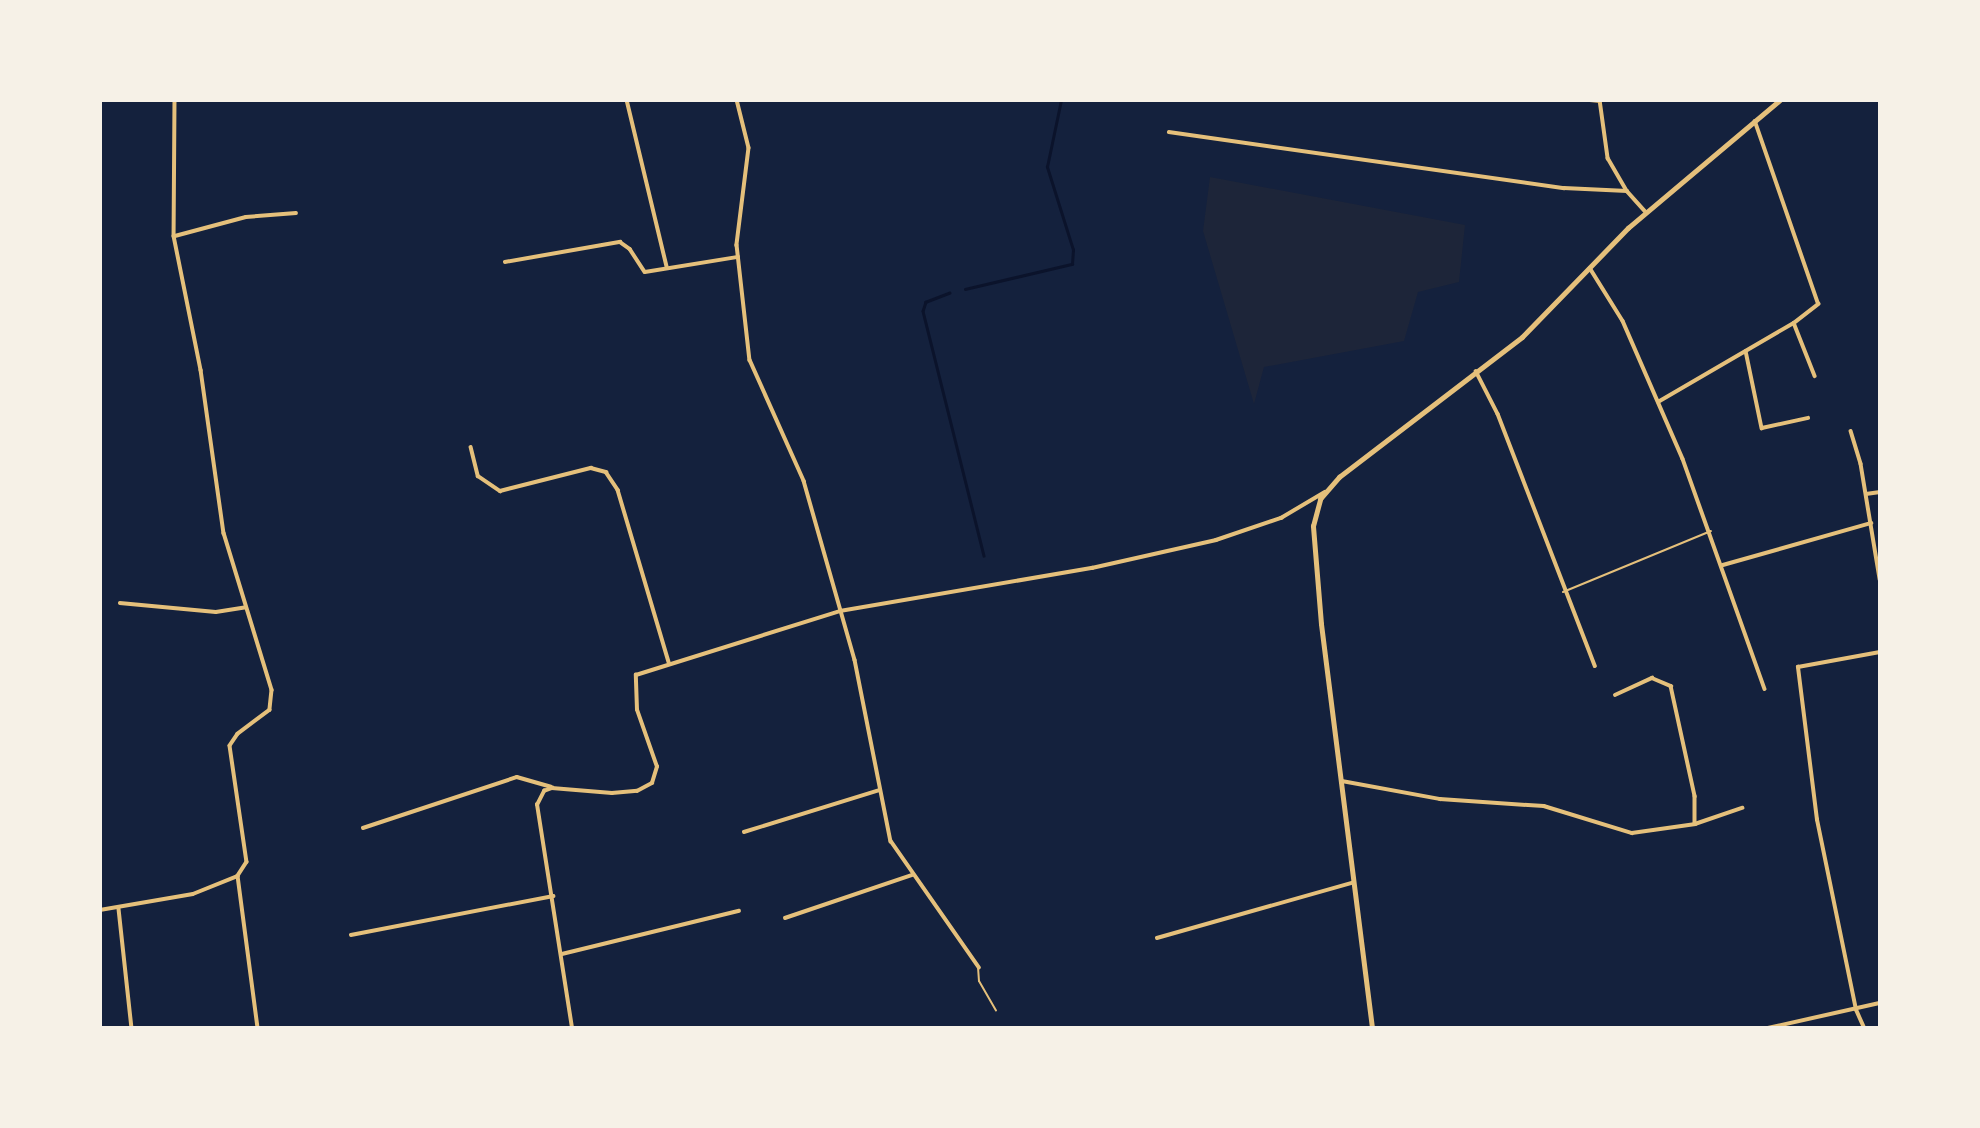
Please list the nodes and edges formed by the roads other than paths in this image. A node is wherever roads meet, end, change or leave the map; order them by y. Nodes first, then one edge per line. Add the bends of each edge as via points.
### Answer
1 (175, 100) edge
2 (626, 100) edge
3 (737, 100) edge
4 (1590, 100) edge
5 (1780, 100) edge
6 (1600, 101) edge
7 (1755, 122) junction
8 (1169, 132) dead end
9 (1627, 191) junction
10 (1646, 212) junction
11 (296, 213) dead end
12 (174, 236) junction
13 (738, 257) junction
14 (505, 262) dead end
15 (667, 266) junction
16 (1590, 268) junction
17 (1794, 323) junction
18 (1746, 351) junction
19 (1476, 372) junction
20 (1815, 376) dead end
21 (1658, 402) junction
22 (1808, 418) dead end
23 (1851, 431) dead end
24 (471, 447) dead end
25 (1325, 492) junction
26 (1880, 492) edge
27 (1866, 494) junction
28 (1871, 523) junction
29 (1711, 531) junction
30 (1723, 565) junction
31 (1880, 579) edge
32 (1563, 592) junction
33 (120, 603) dead end
34 (246, 607) junction
35 (839, 611) junction
36 (1880, 652) edge
37 (669, 662) junction
38 (1595, 666) dead end
39 (1765, 689) dead end
40 (1615, 695) dead end
41 (1340, 781) junction
42 (552, 788) junction
43 (880, 790) junction
44 (1742, 808) dead end
45 (1695, 824) junction
46 (363, 828) dead end
47 (744, 832) dead end
48 (913, 875) junction
49 (238, 876) junction
50 (1352, 883) junction
51 (553, 896) junction
52 (119, 908) junction
53 (100, 911) edge
54 (739, 911) dead end
55 (785, 918) dead end
56 (351, 935) dead end
57 (1157, 937) dead end
58 (562, 954) junction
59 (979, 967) joint
60 (1880, 1003) edge
61 (996, 1010) dead end
62 (1856, 1010) junction
63 (132, 1028) edge
64 (258, 1028) edge
65 (572, 1028) edge
66 (1372, 1028) edge
67 (1768, 1028) edge
68 (1864, 1028) edge

1 - 12 street
2 - 15 street
3 - 13 street via 750,167
4 - 6 street
5 - 7 street
6 - 9 street via 1608,158
7 - 10 street
7 - 17 street via 1818,304
8 - 9 street via 1564,188
9 - 10 street
10 - 16 street
11 - 12 street via 246,217
12 - 34 street via 201,370 224,534
13 - 15 street
13 - 35 street via 750,360 804,481
14 - 15 street via 620,242 645,272
16 - 19 street via 1522,337
16 - 21 street via 1623,321
17 - 18 street
17 - 20 street
18 - 21 street
18 - 22 street via 1762,428
19 - 25 street
19 - 32 street via 1498,414
21 - 29 street
23 - 27 street
24 - 37 street via 478,476 500,491 591,468 607,472 618,490
25 - 35 street via 1281,518 1216,540 1091,568
25 - 41 street via 1313,526
26 - 27 street
27 - 28 street
28 - 30 street
28 - 31 street
29 - 30 street
29 - 32 lane
30 - 39 street
32 - 38 street
33 - 34 street via 216,612
34 - 49 street via 272,690 270,710 238,734 230,746 247,862
35 - 37 street
35 - 43 street via 855,660
36 - 62 street via 1798,667 1817,820
37 - 42 street via 641,671 633,681 637,710 657,767 652,783 637,791 612,793
40 - 45 street via 1652,678 1671,686 1695,796
41 - 45 street via 1440,799 1544,806 1632,833
41 - 50 street
42 - 46 street via 517,777
42 - 51 street via 544,791 537,804
43 - 47 street
43 - 48 street via 891,841
44 - 45 street
48 - 55 street
48 - 59 street
49 - 52 street via 193,894
49 - 64 street
50 - 57 street
50 - 66 street
51 - 56 street
51 - 58 street
52 - 53 street
52 - 63 street
54 - 58 street
58 - 65 street
59 - 61 lane via 979,981
60 - 62 street
62 - 67 street
62 - 68 street

